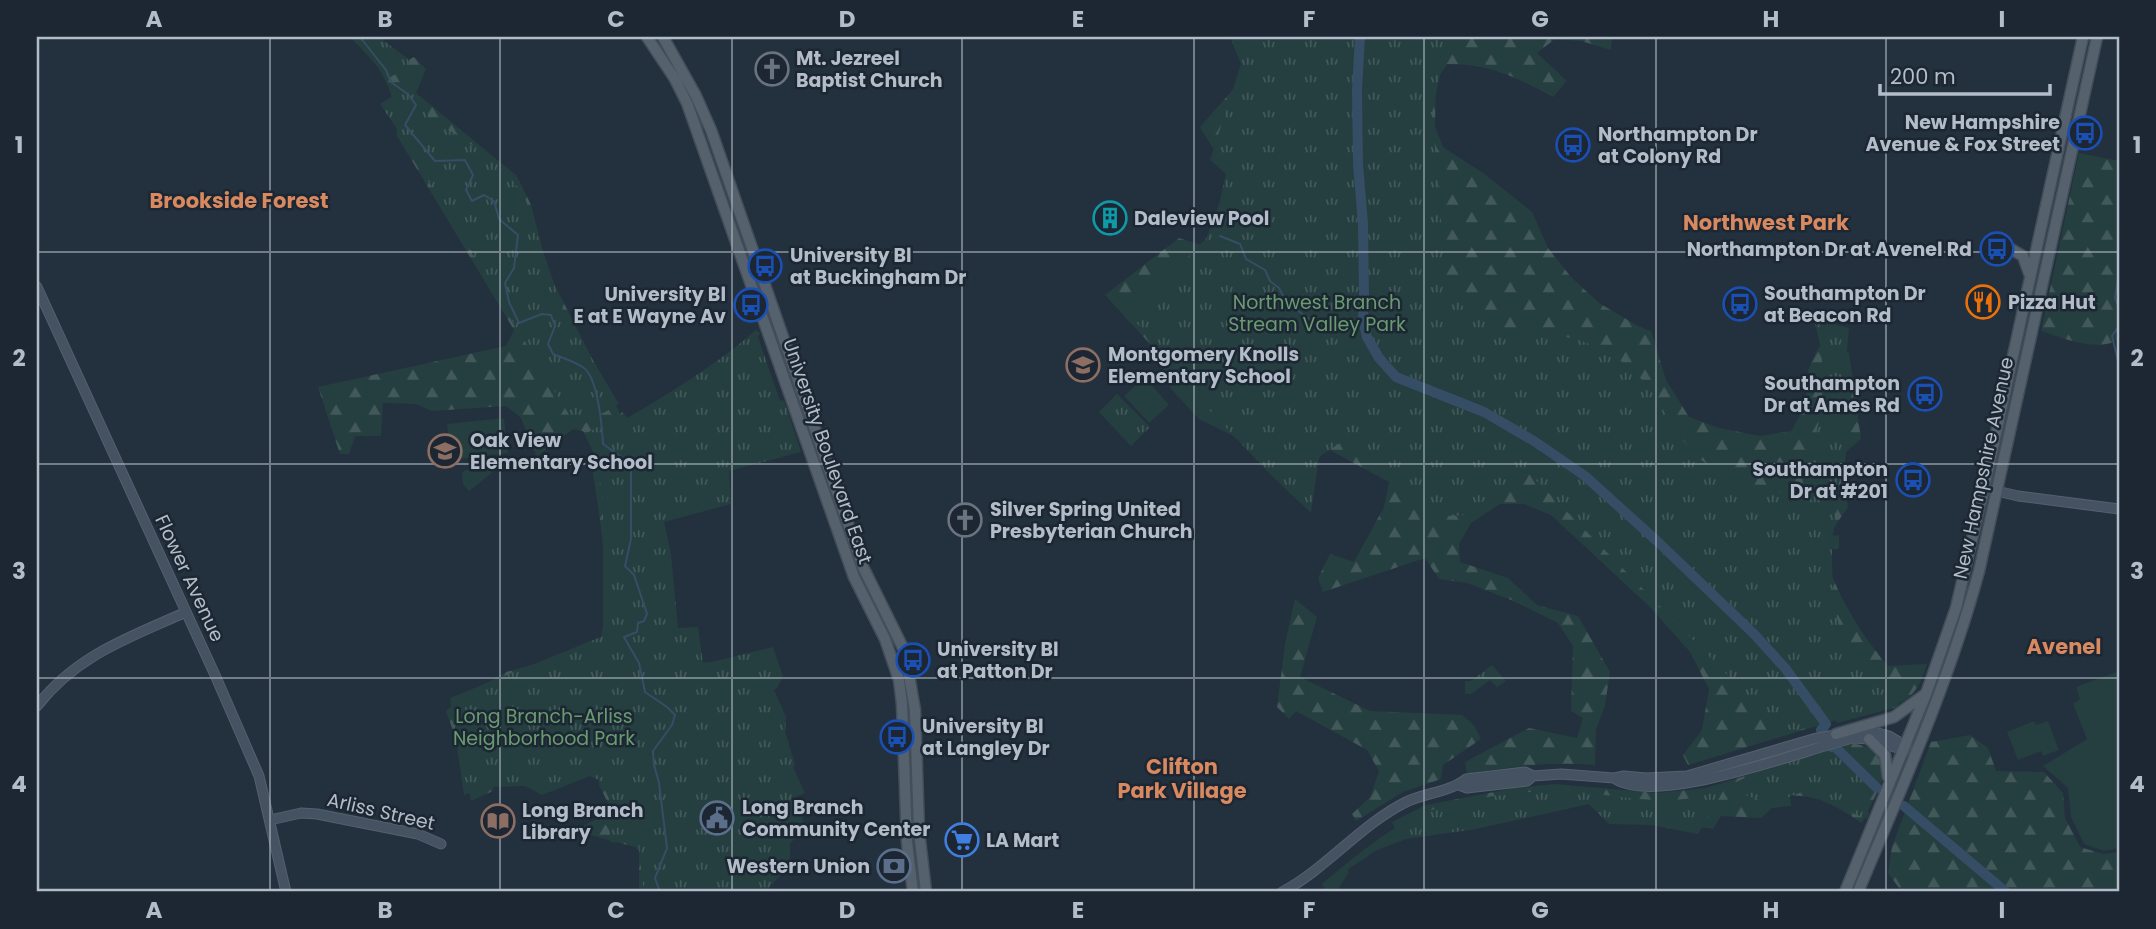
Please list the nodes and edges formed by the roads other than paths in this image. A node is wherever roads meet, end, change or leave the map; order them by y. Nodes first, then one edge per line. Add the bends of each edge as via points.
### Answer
1 (647, 37) edge
2 (663, 37) edge
3 (2083, 37) edge
4 (2097, 37) edge
5 (2011, 249) dead end
6 (2030, 280) junction
7 (37, 287) edge
8 (1984, 488) junction
9 (1997, 491) junction
10 (2119, 509) edge
11 (186, 612) junction
12 (1926, 694) junction
13 (37, 706) edge
14 (1838, 737) junction
15 (1869, 739) junction
16 (1903, 748) junction
17 (1916, 752) junction
18 (1888, 786) junction
19 (270, 820) junction
20 (442, 844) dead end
21 (286, 892) edge
22 (913, 892) edge
23 (926, 892) edge
24 (1282, 892) edge
25 (1844, 892) edge
26 (1858, 892) edge

1 - 22 main road, University Boulevard East via 687,103 854,577 892,656 902,704
2 - 23 main road, University Boulevard East via 711,130 863,566 905,652 915,710
3 - 6 main road, New Hampshire Avenue
4 - 9 main road, New Hampshire Avenue
5 - 6 main road via 2025,259
6 - 8 main road, New Hampshire Avenue
7 - 11 street, Flower Avenue
8 - 9 street
8 - 12 main road, New Hampshire Avenue via 1956,608
9 - 10 street
9 - 17 main road, New Hampshire Avenue via 1962,631
11 - 13 street via 83,661
11 - 19 street, Flower Avenue via 259,776
12 - 14 main road via 1894,717
12 - 16 main road, New Hampshire Avenue
14 - 15 street
14 - 16 street via 1868,731 1889,736
14 - 24 street via 1699,782 1667,786 1525,772 1466,779 1405,803
15 - 16 street
15 - 18 main road via 1888,762
16 - 17 street
16 - 18 main road, New Hampshire Avenue
17 - 26 main road, New Hampshire Avenue
18 - 25 main road, New Hampshire Avenue
19 - 20 street, Arliss Street via 317,814 418,834
19 - 21 street, Flower Avenue

